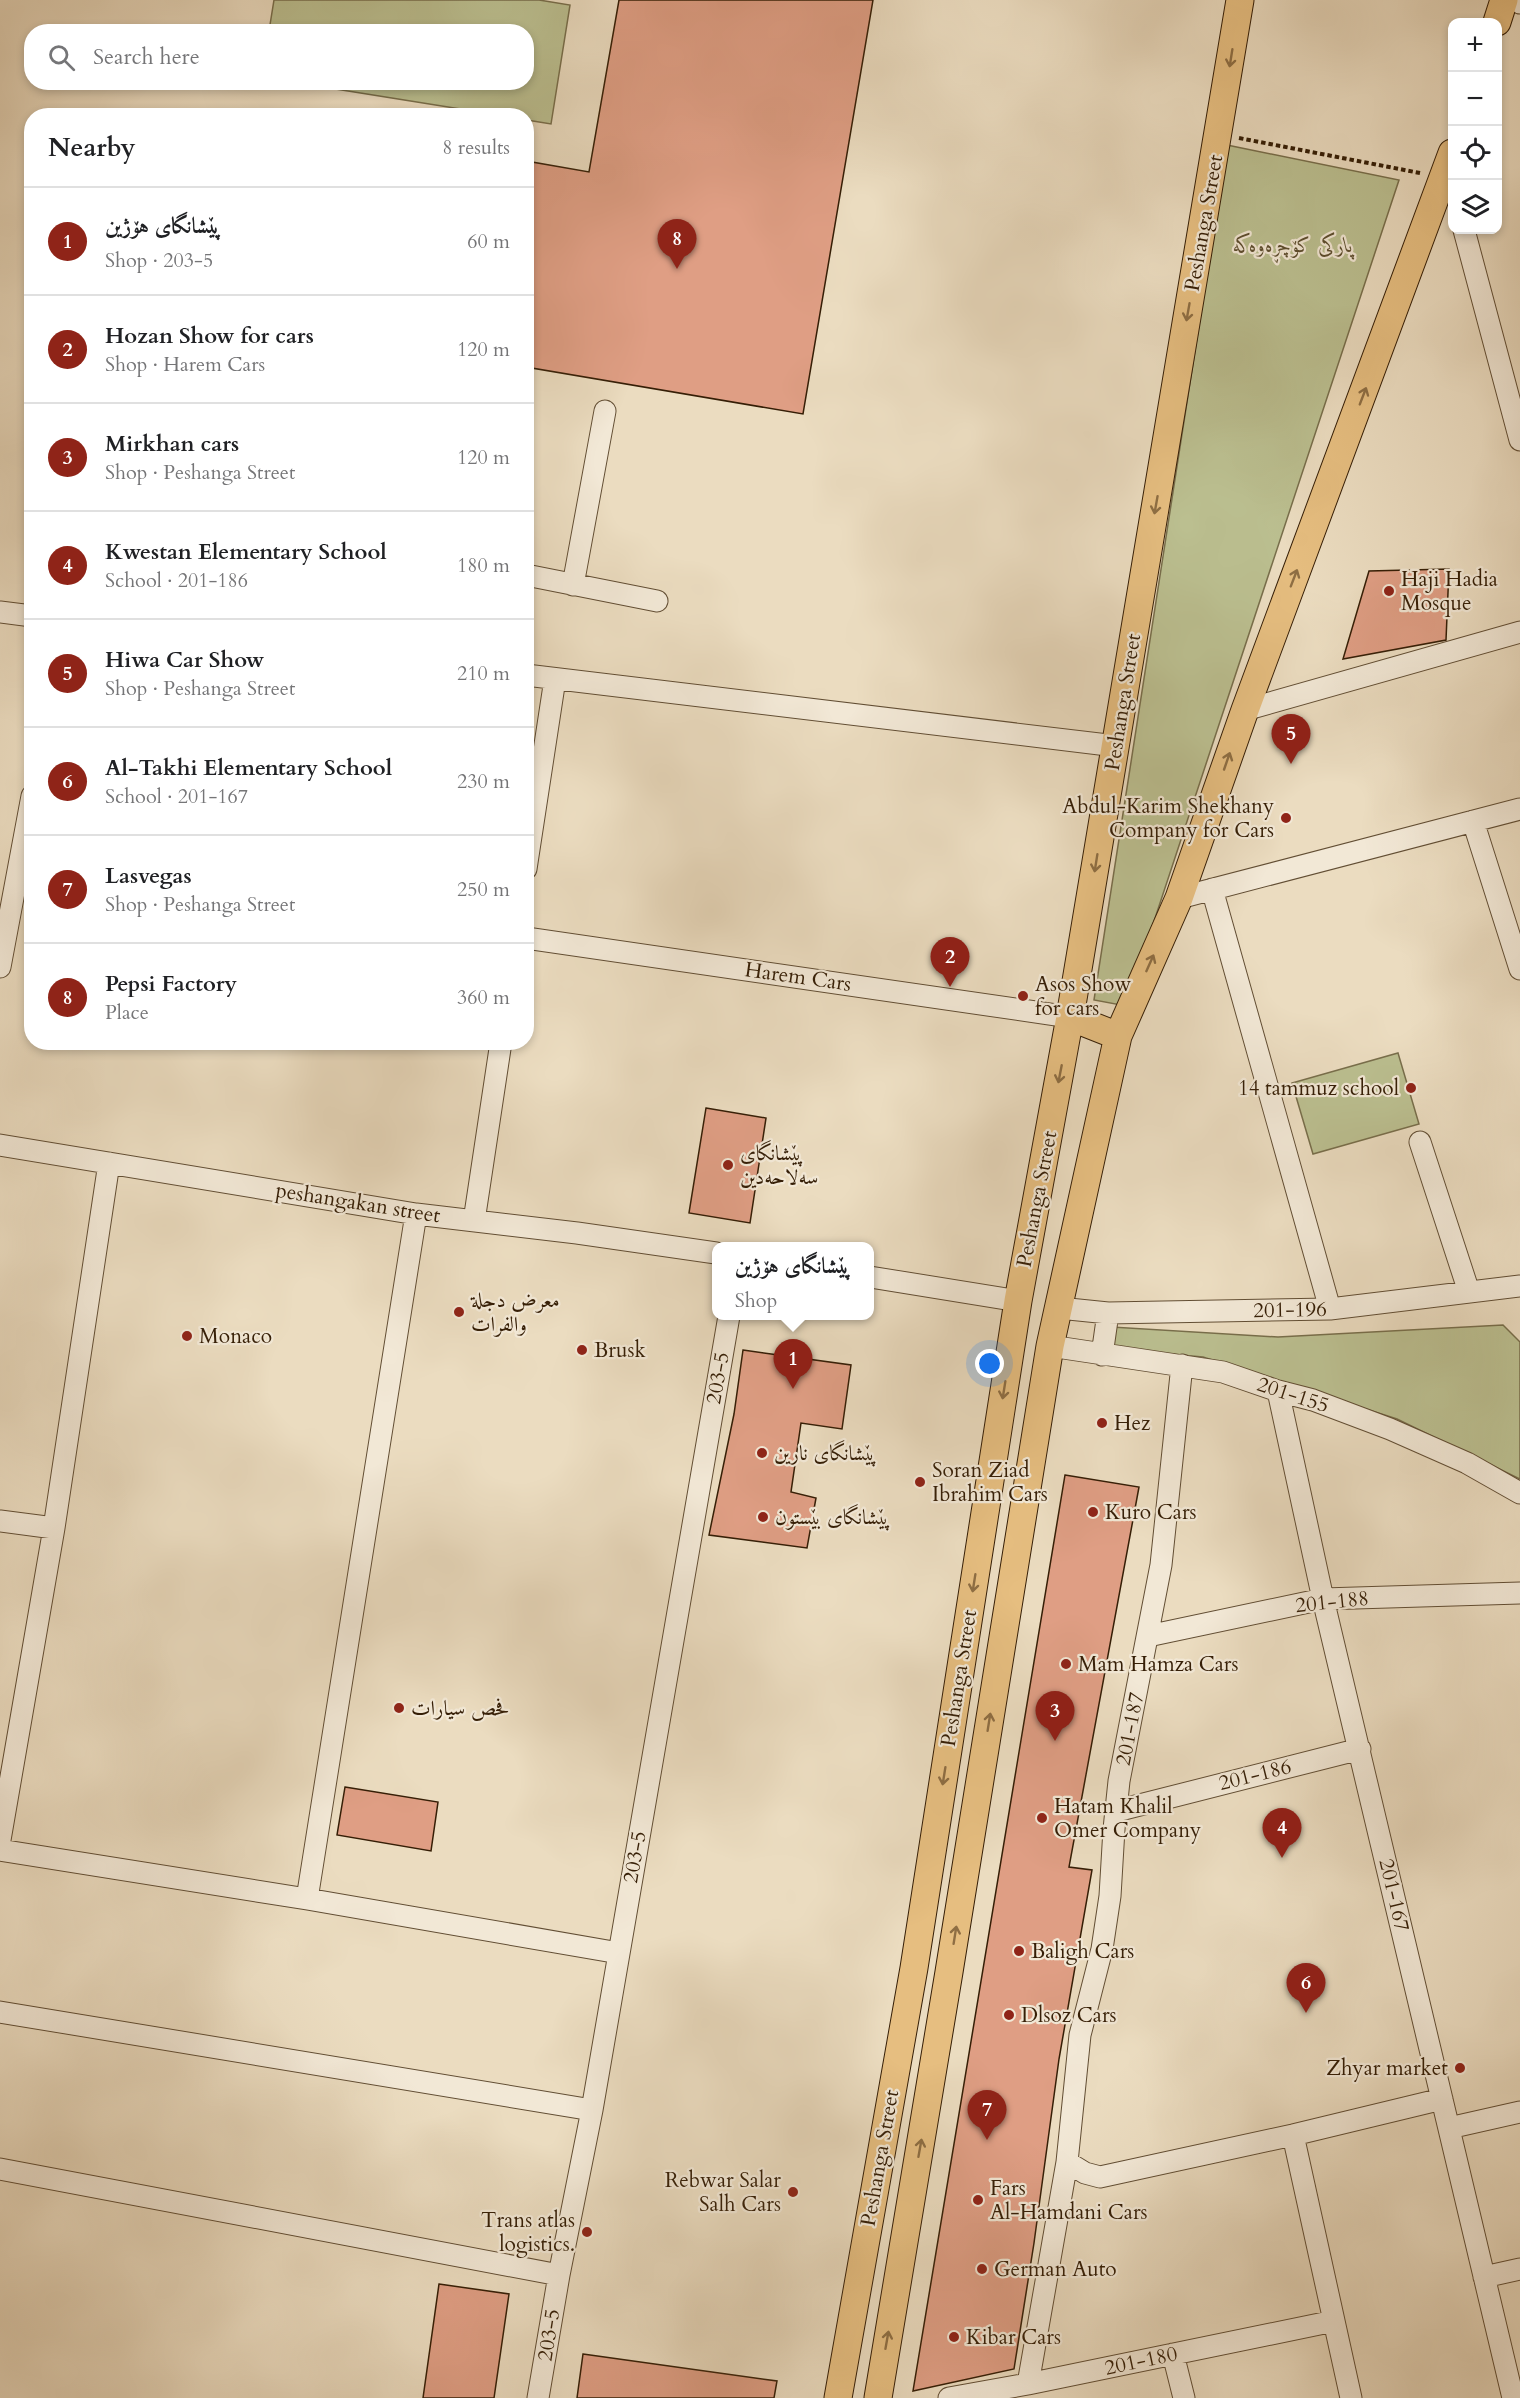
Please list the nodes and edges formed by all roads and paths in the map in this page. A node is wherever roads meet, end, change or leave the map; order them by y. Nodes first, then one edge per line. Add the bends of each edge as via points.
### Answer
1 (1240, 0) edge
2 (1504, 0) edge
3 (1498, 18) edge
4 (1219, 134) junction
5 (1448, 173) edge
6 (1448, 178) edge
7 (1465, 234) edge
8 (604, 411) dead end
9 (1520, 440) edge
10 (534, 578) edge
11 (573, 585) junction
12 (657, 601) dead end
13 (0, 612) edge
14 (24, 615) edge
15 (1520, 632) edge
16 (534, 676) edge
17 (555, 679) junction
18 (1245, 710) junction
19 (1116, 746) junction
20 (1520, 809) edge
21 (534, 817) edge
22 (1473, 821) junction
23 (24, 880) edge
24 (1212, 889) junction
25 (1179, 898) junction
26 (534, 939) edge
27 (0, 967) edge
28 (1520, 969) edge
29 (1070, 1017) junction
30 (1118, 1036) junction
31 (500, 1050) edge
32 (1420, 1142) dead end
33 (0, 1145) edge
34 (109, 1163) junction
35 (416, 1214) junction
36 (474, 1221) junction
37 (712, 1253) edge
38 (874, 1278) edge
39 (1520, 1287) edge
40 (1470, 1292) junction
41 (1017, 1301) junction
42 (1059, 1308) junction
43 (1330, 1309) junction
44 (1108, 1313) junction
45 (728, 1320) edge
46 (1050, 1346) junction
47 (1102, 1355) junction
48 (1182, 1365) junction
49 (1278, 1391) junction
50 (1520, 1493) edge
51 (0, 1521) edge
52 (54, 1528) junction
53 (1520, 1593) edge
54 (1323, 1599) junction
55 (1148, 1636) junction
56 (1360, 1749) junction
57 (1116, 1811) junction
58 (0, 1840) edge
59 (0, 1850) edge
60 (307, 1899) junction
61 (619, 1953) junction
62 (914, 1968) junction
63 (949, 1972) junction
64 (0, 2012) edge
65 (1442, 2099) junction
66 (592, 2110) junction
67 (1520, 2112) edge
68 (1449, 2128) junction
69 (1293, 2136) junction
70 (1067, 2162) junction
71 (0, 2169) edge
72 (1520, 2269) edge
73 (559, 2275) junction
74 (1484, 2277) junction
75 (1334, 2321) junction
76 (1173, 2354) junction
77 (1022, 2390) edge
78 (538, 2398) edge
79 (838, 2398) edge
80 (878, 2398) edge
81 (949, 2398) edge
82 (1184, 2398) edge
83 (1351, 2398) edge
84 (1513, 2398) edge

1 -> 4 main road, Peshanga Street
2 - 3 main road
4 - 5 path
4 -> 19 main road, Peshanga Street
18 -> 6 main road, Peshanga Street
7 - 9 street
8 - 11 street
10 - 11 street
11 - 12 street
13 - 14 street
15 - 18 street
16 - 17 street
17 - 19 street
17 - 21 street
25 -> 18 main road, Peshanga Street
19 -> 29 main road, Peshanga Street
20 - 22 street
22 - 24 street
22 - 28 street
23 - 27 street
24 - 25 street
24 - 43 street
30 -> 25 main road, Peshanga Street
26 - 29 street, Harem Cars
29 - 30 main road
29 -> 41 main road, Peshanga Street
30 - 42 main road, Peshanga Street
31 - 36 street
32 - 40 street
33 - 34 street, peshangakan street
34 - 35 street, peshangakan street
34 - 52 street
35 - 36 street, peshangakan street
35 - 60 street
36 - 37 street, peshangakan street
38 - 41 street
39 - 40 street, 201-196
40 - 43 street, 201-196
41 -> 62 main road, Peshanga Street
42 - 44 street, 201-196
42 - 46 main road, Peshanga Street
43 - 44 street, 201-196
44 - 47 street
45 - 61 street, 203-5
46 - 47 street, 201-155
63 -> 46 main road, Peshanga Street
47 - 48 street, 201-155
48 - 49 street, 201-155 via 1223,1372
48 - 55 street, 201-187 via 1166,1530
49 - 50 street, 201-155 via 1313,1400 1390,1430 1467,1463
49 - 54 street, 201-167
51 - 52 street
52 - 58 street
53 - 54 street, 201-188
54 - 55 street, 201-188
54 - 56 street, 201-167
55 - 57 street, 201-187
56 - 57 street, 201-186
56 - 65 street, 201-167
57 - 70 street, 201-187 via 1110,1896 1102,1948 1080,2035
59 - 60 street
60 - 61 street
61 - 66 street, 203-5
62 - 63 main road
62 - 79 main road, Peshanga Street
80 -> 63 main road, Peshanga Street
64 - 66 street
65 - 68 street, 201-167
65 - 69 street
66 - 73 street, 203-5
67 - 68 street
68 - 74 street, 201-167
69 - 70 street via 1100,2177 1085,2174
69 - 75 street
70 - 77 street, 201-187
71 - 73 street
72 - 74 street
73 - 78 street, 203-5
74 - 84 street, 201-167
75 - 76 street, 201-180
75 - 83 street
76 - 77 street, 201-180
76 - 82 street
77 - 81 street, 201-180

